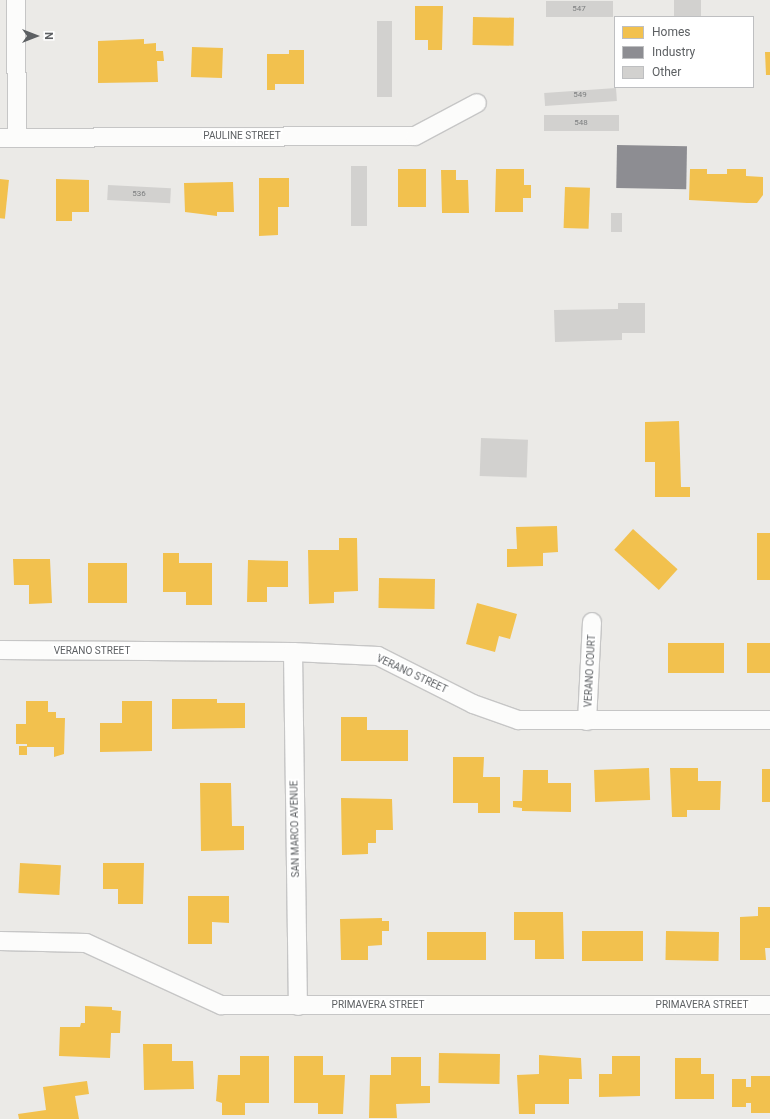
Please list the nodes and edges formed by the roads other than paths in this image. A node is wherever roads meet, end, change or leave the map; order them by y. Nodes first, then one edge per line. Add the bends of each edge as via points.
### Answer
1 (16, 0) edge
2 (477, 103) dead end
3 (9, 137) edge
4 (592, 622) dead end
5 (0, 650) edge
6 (293, 652) junction
7 (587, 720) junction
8 (770, 720) edge
9 (0, 941) edge
10 (770, 1005) edge
11 (298, 1006) junction

1 - 3 street
2 - 3 street, PAULINE STREET via 416,136
4 - 7 street, VERANO COURT
5 - 6 street, VERANO STREET
6 - 7 street, VERANO STREET via 378,656 473,704 518,720
6 - 11 street, SAN MARCO AVENUE
7 - 8 street, VERANO STREET
9 - 11 street, PRIMAVERA STREET via 86,942 221,1005
10 - 11 street, PRIMAVERA STREET

